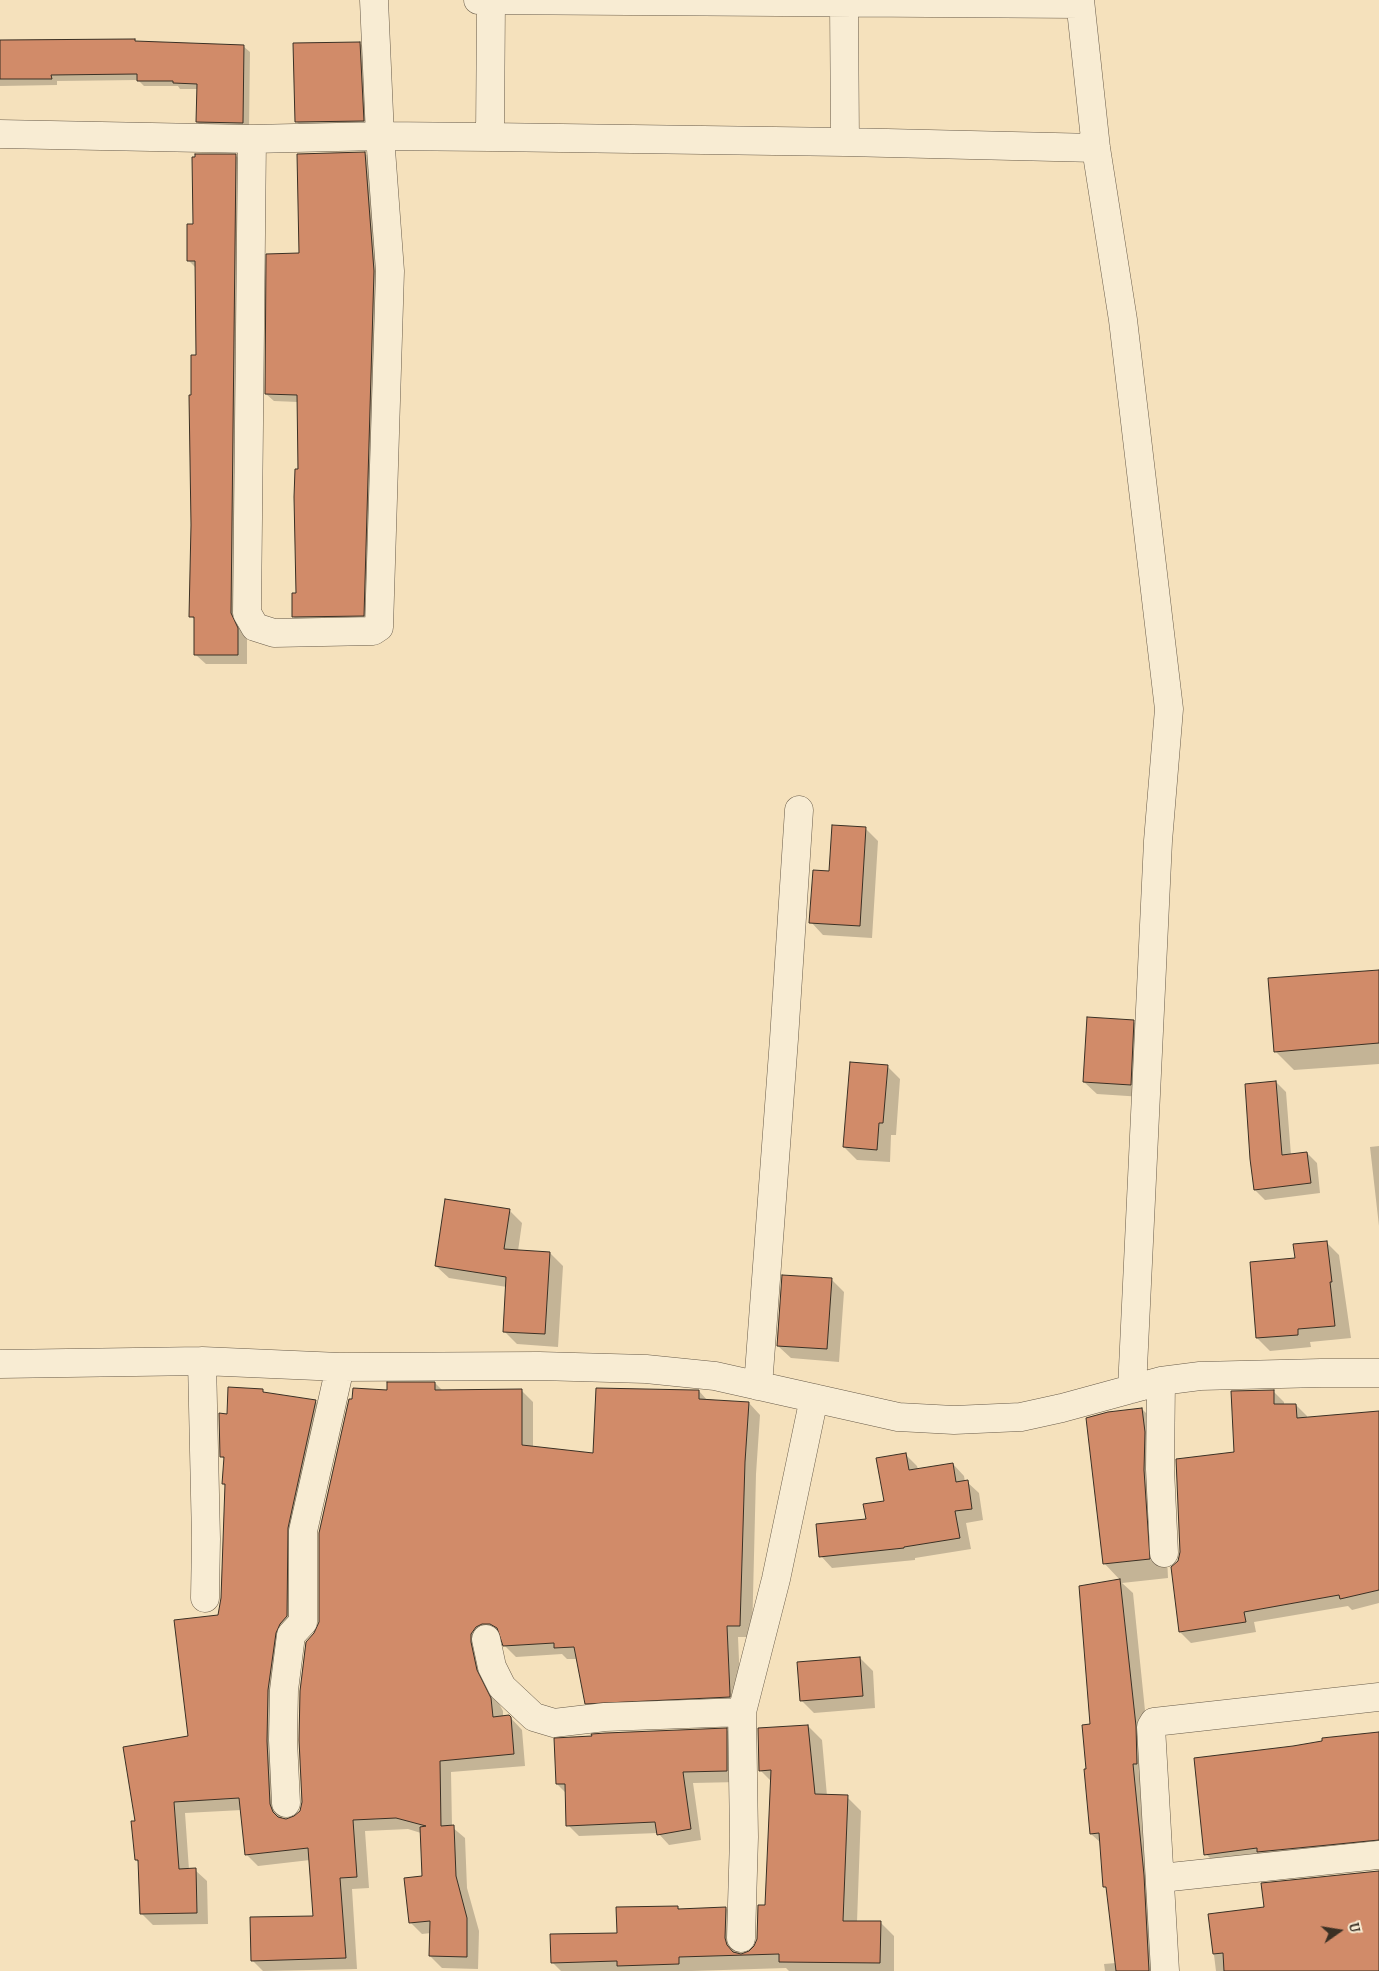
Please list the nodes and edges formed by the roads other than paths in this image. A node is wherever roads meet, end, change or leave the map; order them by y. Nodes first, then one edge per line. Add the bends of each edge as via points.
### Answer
1 (374, 0) edge
2 (478, 0) edge
3 (491, 0) edge
4 (1080, 2) edge
5 (844, 3) junction
6 (0, 134) edge
7 (380, 136) junction
8 (490, 137) junction
9 (252, 139) junction
10 (845, 142) junction
11 (1096, 148) junction
12 (799, 810) dead end
13 (202, 1361) junction
14 (0, 1364) edge
15 (340, 1367) junction
16 (1379, 1373) edge
17 (1161, 1381) junction
18 (758, 1386) junction
19 (1132, 1389) junction
20 (814, 1398) junction
21 (1164, 1552) dead end
22 (205, 1598) dead end
23 (486, 1639) dead end
24 (1379, 1697) edge
25 (742, 1712) junction
26 (286, 1803) dead end
27 (1379, 1856) edge
28 (1161, 1878) junction
29 (741, 1938) dead end
30 (1166, 1971) edge

1 - 7 street
2 - 3 street
3 - 5 street
3 - 8 street
4 - 5 street
4 - 11 street
5 - 10 street
6 - 9 street
7 - 8 street
7 - 9 street
7 - 9 street via 390,271 381,599 379,627 363,632 274,633 255,627 247,613
8 - 10 street
10 - 11 street
11 - 19 street via 1123,320 1169,709 1158,841
12 - 18 street
13 - 14 street
13 - 15 street
13 - 22 street
15 - 18 street via 646,1369 715,1376
15 - 26 street via 303,1531 303,1622 291,1635 284,1690
16 - 17 street via 1227,1375
17 - 19 street
17 - 21 street via 1160,1469
18 - 20 street
19 - 20 street via 1021,1417 954,1420 898,1417
20 - 25 street via 776,1578
23 - 25 street via 492,1667 502,1687 534,1717 554,1723 606,1717
24 - 28 street via 1154,1722 1151,1727
25 - 29 street via 744,1837
27 - 28 street
28 - 30 street

